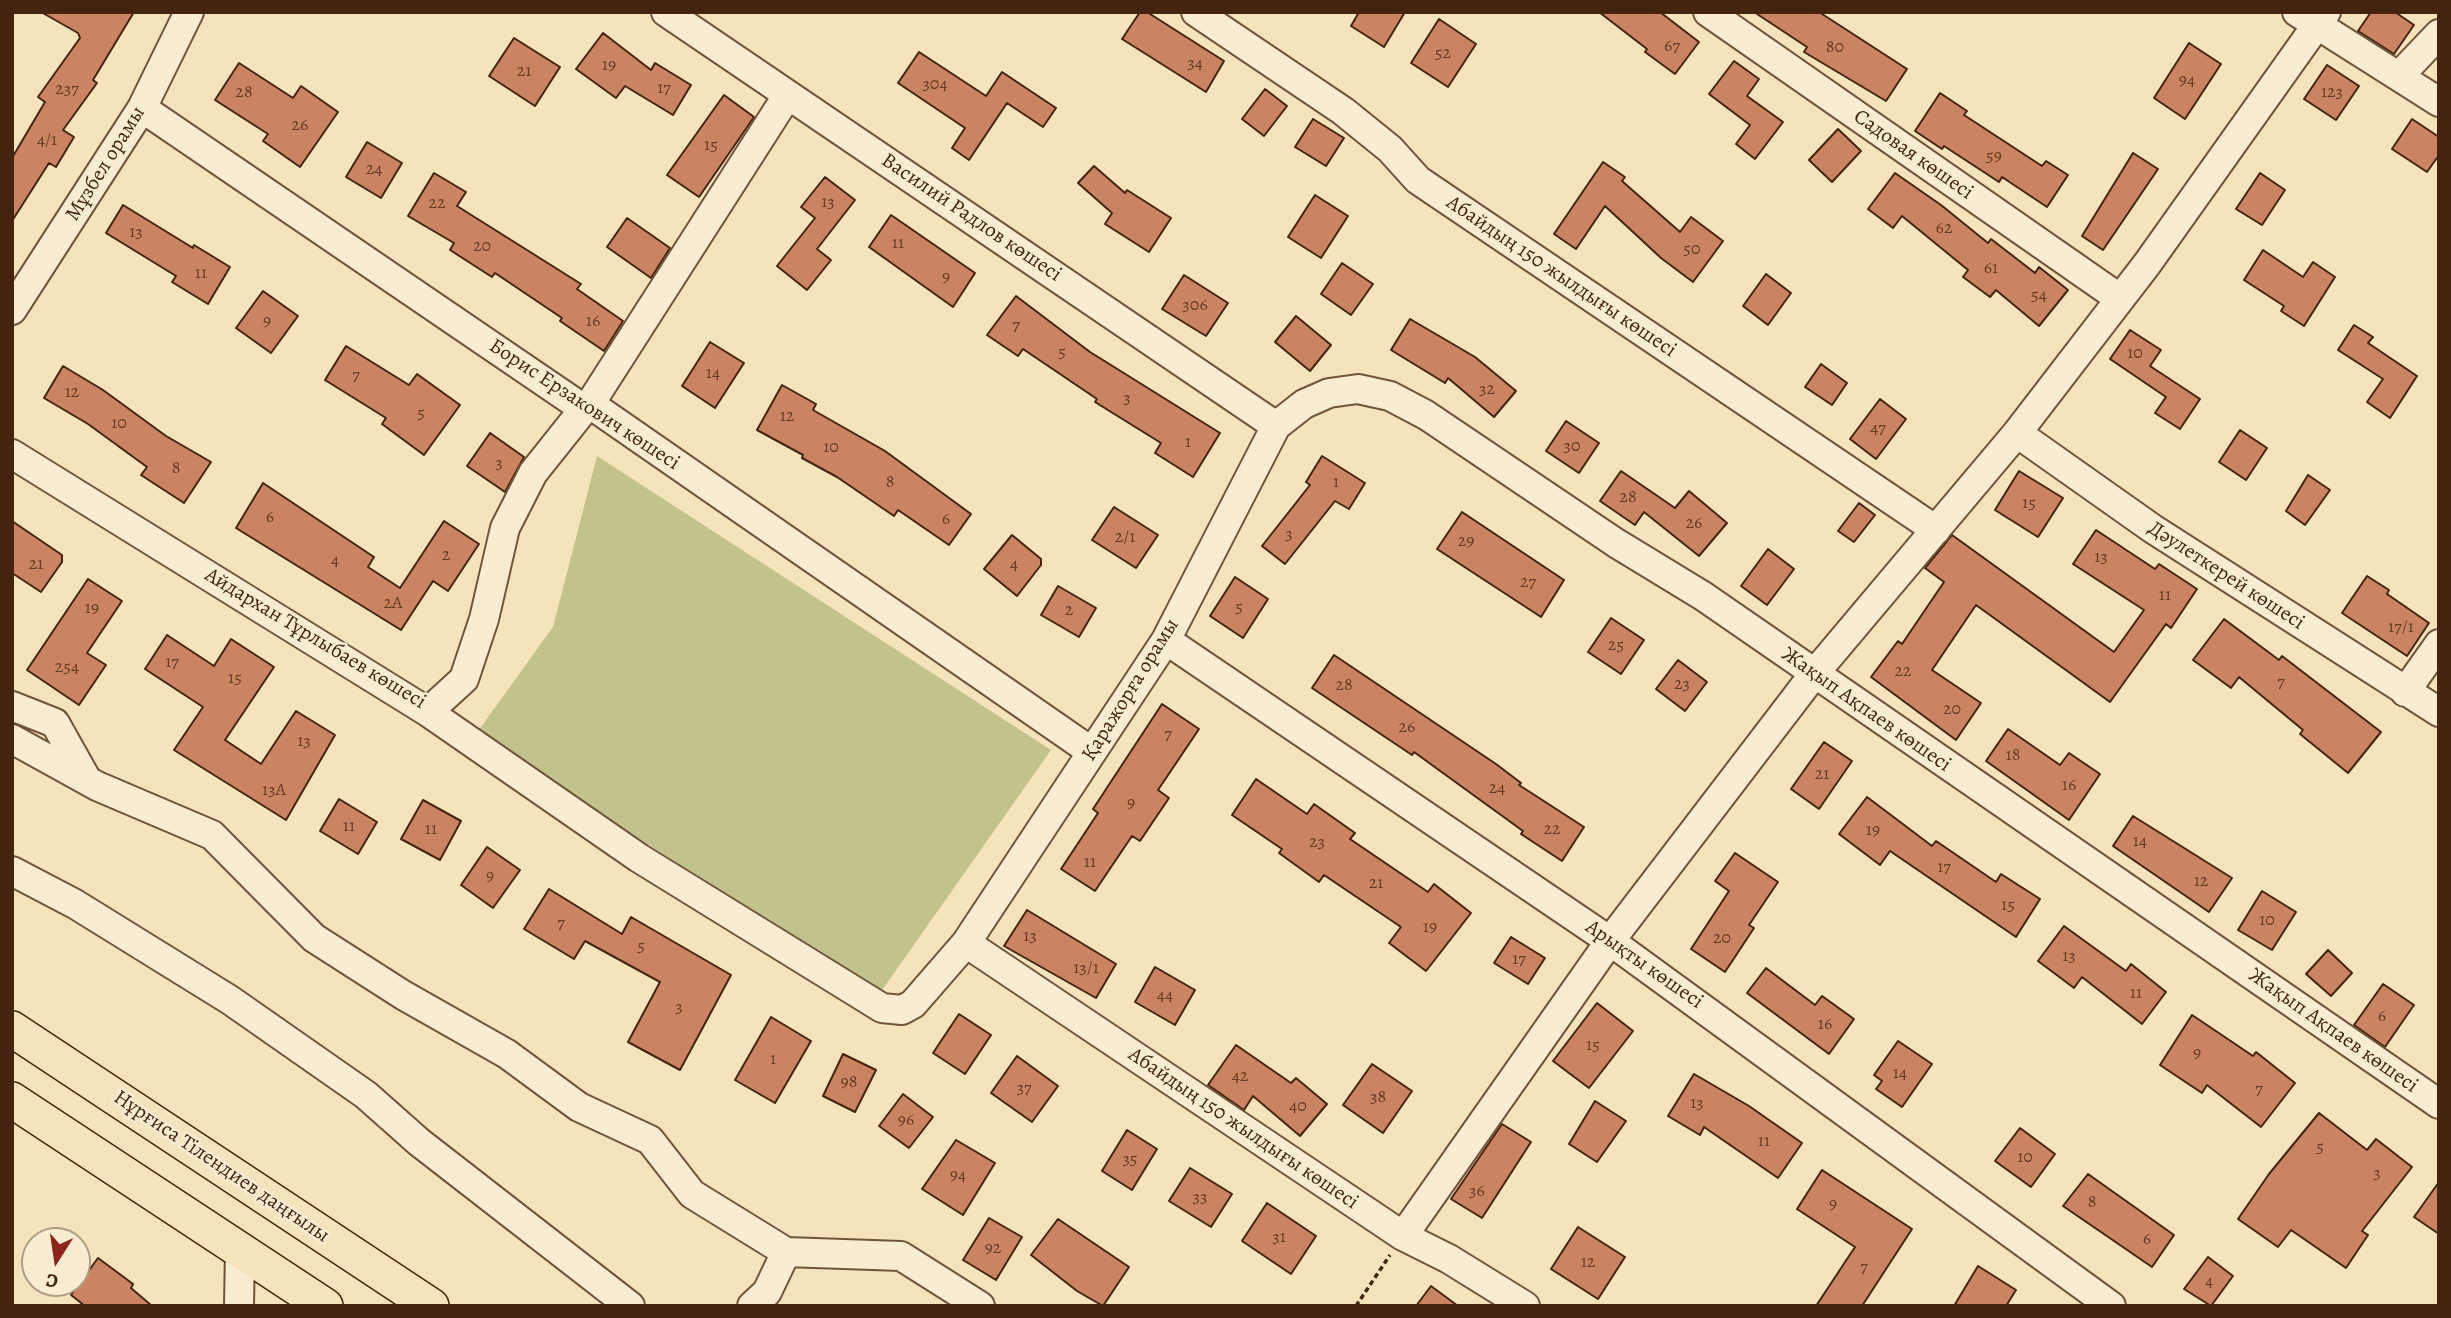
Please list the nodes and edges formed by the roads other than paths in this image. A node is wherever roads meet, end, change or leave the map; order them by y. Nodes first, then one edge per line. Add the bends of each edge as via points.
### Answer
1 (189, 12) edge
2 (666, 12) edge
3 (1196, 12) edge
4 (1708, 12) edge
5 (2313, 16) edge
6 (2439, 34) edge
7 (2399, 76) junction
8 (787, 96) junction
9 (2439, 102) edge
10 (142, 108) junction
11 (2119, 298) junction
12 (12, 310) edge
13 (587, 406) junction
14 (1276, 426) junction
15 (2017, 433) junction
16 (12, 454) edge
17 (1936, 530) junction
18 (1166, 640) junction
19 (2439, 644) edge
20 (1814, 674) junction
21 (2405, 692) junction
22 (12, 706) edge
23 (428, 712) junction
24 (2439, 712) edge
25 (12, 739) edge
26 (1092, 752) junction
27 (87, 780) junction
28 (12, 871) edge
29 (1611, 941) junction
30 (967, 943) junction
31 (12, 1028) edge
32 (12, 1100) edge
33 (2439, 1104) edge
34 (1403, 1236) junction
35 (240, 1250) junction
36 (786, 1252) junction
37 (239, 1306) edge
38 (325, 1306) edge
39 (431, 1306) edge
40 (630, 1306) edge
41 (752, 1306) edge
42 (980, 1306) edge
43 (1525, 1306) edge
44 (2111, 1306) edge

1 - 10 street, Мұзбел орамы
2 - 8 street, Василий Радлов көшесі
3 - 17 street, Абайдың 150 жылдығы көшесі via 1343,111 1390,149 1418,180
4 - 11 street, Садовая көшесі
5 - 7 street
5 - 11 street via 2147,264
6 - 7 street
7 - 9 street
8 - 13 street, Айдархан Тұрлыбаев көшесі
8 - 14 street, Василий Радлов көшесі
10 - 12 street, Мұзбел орамы
10 - 13 street, Борис Ерзакович көшесі
11 - 15 street
13 - 23 street, Айдархан Тұрлыбаев көшесі via 533,473 505,528 484,619 464,679
13 - 26 street, Борис Ерзакович көшесі
14 - 18 street, Қаражорға орамы
14 - 20 street, Жақып Ақпаев көшесі via 1304,404 1329,393 1358,389 1390,396 1703,596
15 - 17 street
15 - 21 street, Дәулеткерей көшесі via 2153,529
16 - 23 street, Айдархан Тұрлыбаев көшесі
17 - 20 street
18 - 26 street, Қаражорға орамы
18 - 29 street, Арықты көшесі
19 - 21 street
20 - 29 street
20 - 33 street, Жақып Ақпаев көшесі
21 - 24 street, Дәулеткерей көшесі
22 - 27 street via 55,723
23 - 30 street, Қаражорға орамы via 639,858 882,1008 902,1010 913,1004
25 - 27 street
26 - 30 street, Қаражорға орамы
27 - 36 street via 212,835 314,938 507,1054 579,1107 650,1140 692,1194
28 - 40 street via 75,904 230,1000 355,1087
29 - 34 street
29 - 44 street, Арықты көшесі
30 - 34 street, Абайдың 150 жылдығы көшесі
31 - 39 main road, Нұрғиса Тілендиев даңғылы
32 - 35 main road
34 - 43 street, Абайдың 150 жылдығы көшесі
35 - 37 street
35 - 38 main road
36 - 41 street via 767,1292
36 - 42 street via 901,1255

